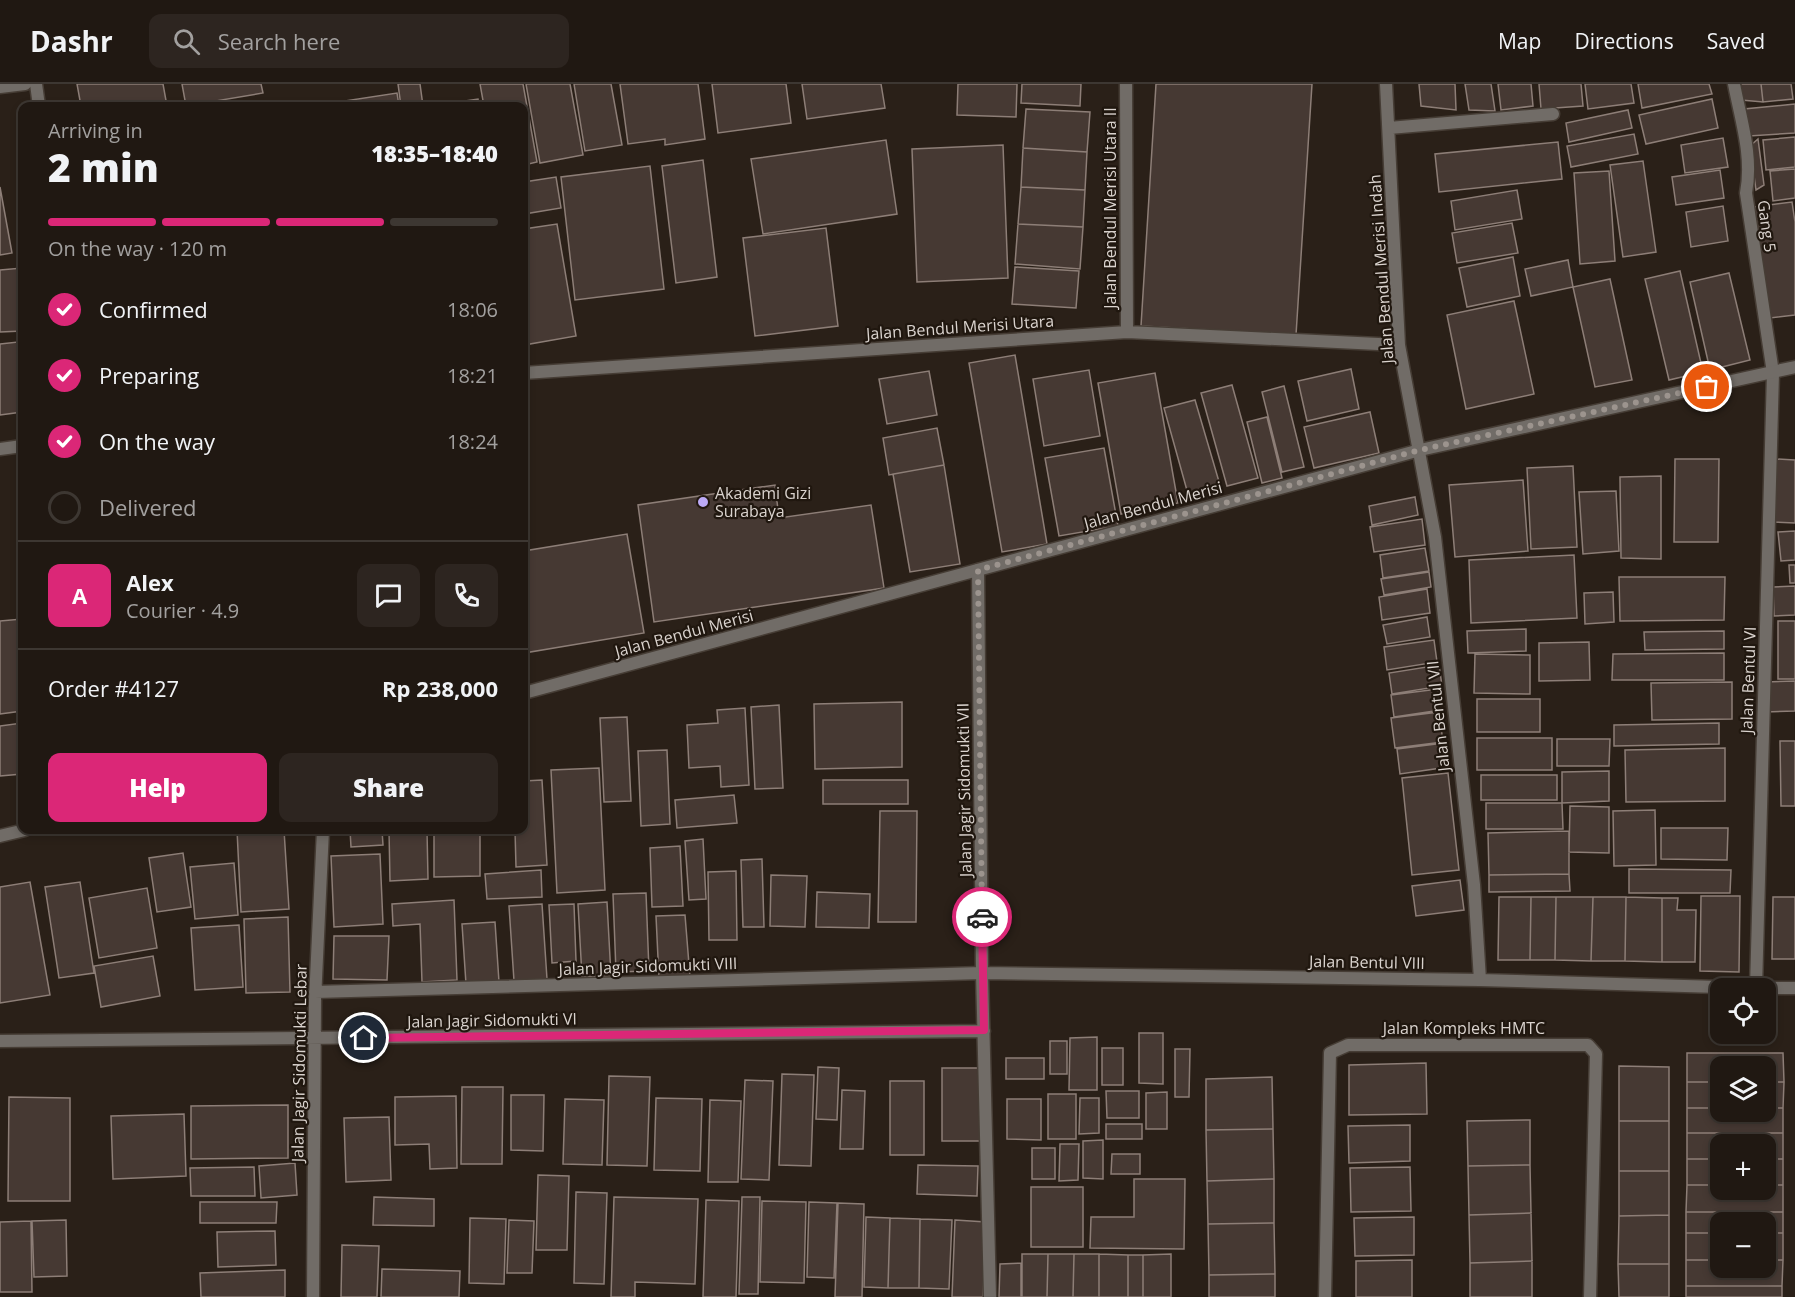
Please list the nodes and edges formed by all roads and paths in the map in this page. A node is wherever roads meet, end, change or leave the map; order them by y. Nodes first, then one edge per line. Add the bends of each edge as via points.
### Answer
1 (25, 84) edge
2 (36, 84) edge
3 (1126, 84) edge
4 (1386, 84) edge
5 (1734, 84) edge
6 (0, 87) edge
7 (38, 102) edge
8 (1553, 114) dead end
9 (1389, 128) junction
10 (1127, 332) junction
11 (1399, 345) junction
12 (1795, 367) edge
13 (528, 373) edge
14 (1773, 373) junction
15 (18, 447) edge
16 (0, 449) edge
17 (1420, 450) junction
18 (978, 570) junction
19 (528, 692) edge
20 (18, 832) edge
21 (323, 834) edge
22 (0, 836) edge
23 (982, 973) junction
24 (1754, 978) edge
25 (1480, 980) junction
26 (1710, 987) edge
27 (1776, 988) edge
28 (1795, 988) edge
29 (315, 996) junction
30 (984, 1030) junction
31 (316, 1032) junction
32 (0, 1041) edge
33 (313, 1297) edge
34 (990, 1297) edge
35 (1325, 1297) edge
36 (1590, 1297) edge

1 - 6 street
2 - 7 street
3 - 10 street, Jalan Bendul Merisi Utara II
4 - 9 street, Jalan Bendul Merisi Indah
5 - 14 street, Gang 5 via 1748,153 1746,193
8 - 9 street
9 - 11 street, Jalan Bendul Merisi Indah
10 - 11 street, Jalan Bendul Merisi Utara
10 - 13 street, Jalan Bendul Merisi Utara
11 - 17 street, Jalan Bendul Merisi Indah
12 - 14 street, Jalan Bendul Merisi
14 - 17 street, Jalan Bendul Merisi
14 - 24 street, Jalan Bentul VI
15 - 16 street
17 - 18 street, Jalan Bendul Merisi
17 - 25 street, Jalan Bentul VII via 1474,885
18 - 19 street, Jalan Bendul Merisi
18 - 23 street, Jalan Jagir Sidomukti VII
20 - 22 street
21 - 29 street, Jalan Jagir Sidomukti Lebar
23 - 25 street, Jalan Bentul VIII
23 - 29 street, Jalan Jagir Sidomukti VIII
23 - 30 street, Jalan Jagir Sidomukti VII
25 - 26 street, Jalan Bentul VIII
27 - 28 street
29 - 31 street, Jalan Jagir Sidomukti Lebar
30 - 31 street, Jalan Jagir Sidomukti VI
30 - 34 street, Jalan Jagir Sidomukti VII
31 - 32 street, Jalan Jagir Sidomukti VI
31 - 33 street, Jalan Jagir Sidomukti Lebar
35 - 36 street, Jalan Kompleks HMTC via 1330,1053 1348,1045 1588,1045 1596,1054

